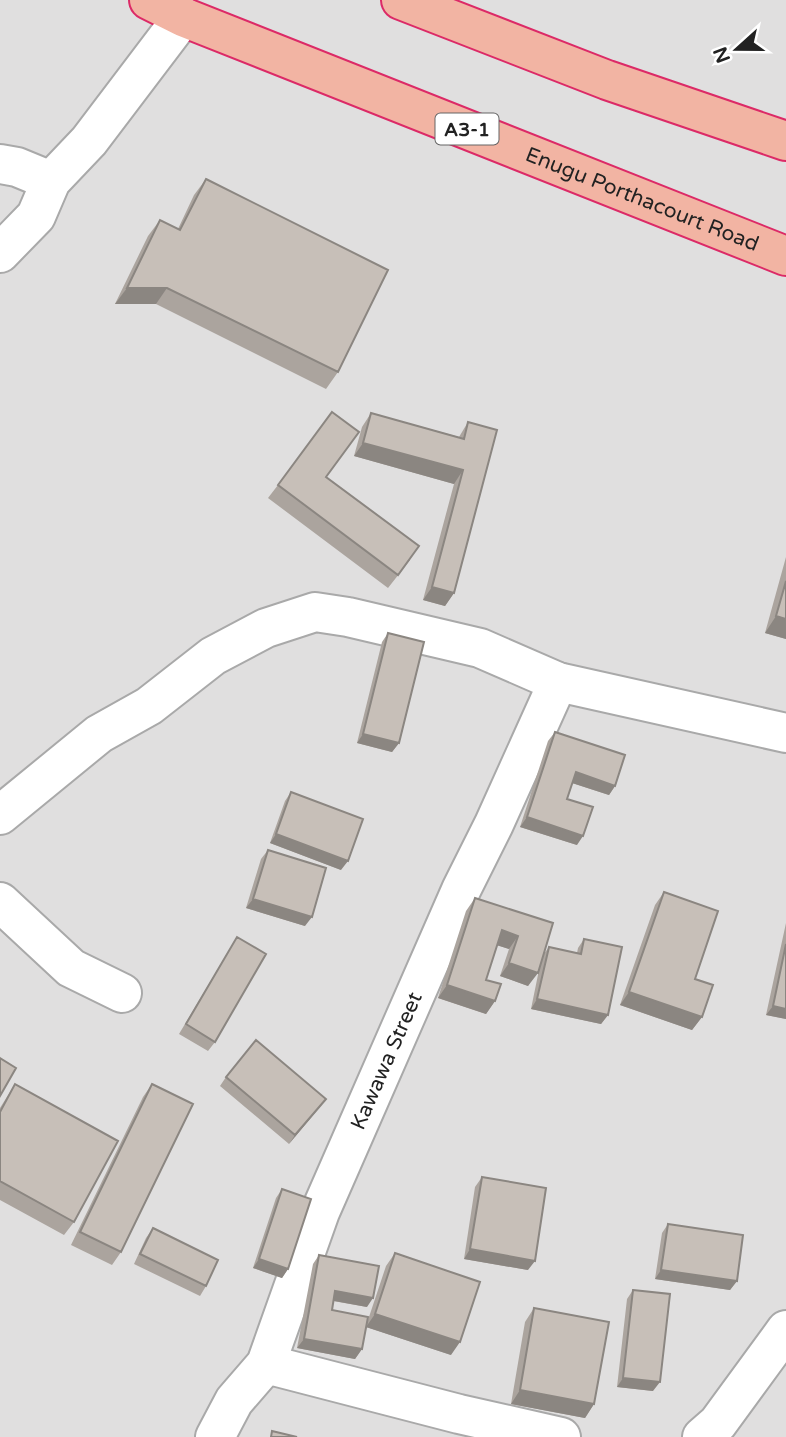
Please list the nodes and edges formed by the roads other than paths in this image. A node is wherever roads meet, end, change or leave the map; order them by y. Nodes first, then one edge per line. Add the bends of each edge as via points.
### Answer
1 (149, 0) edge
2 (401, 0) edge
3 (183, 17) junction
4 (786, 141) edge
5 (0, 164) edge
6 (51, 181) junction
7 (0, 253) edge
8 (786, 256) edge
9 (558, 682) junction
10 (786, 733) edge
11 (0, 815) edge
12 (0, 902) edge
13 (122, 993) dead end
14 (786, 1330) edge
15 (266, 1364) junction
16 (457, 1425) edge
17 (215, 1437) edge
18 (561, 1437) edge
19 (702, 1437) edge

1 - 3 highway, Enugu Porthacourt Road / A3-1
2 - 4 highway via 607,80
3 - 6 street via 89,141
3 - 8 highway, Enugu Porthacourt Road / A3-1
5 - 6 street
6 - 7 street via 36,216
9 - 10 street
9 - 11 street via 480,648 315,612 266,628 213,656 149,706 99,734
9 - 15 street, Kawawa Street via 320,1212
12 - 13 street via 71,968
14 - 19 street via 718,1423
15 - 16 street
15 - 17 street, Kawawa Street via 234,1401
16 - 18 street

